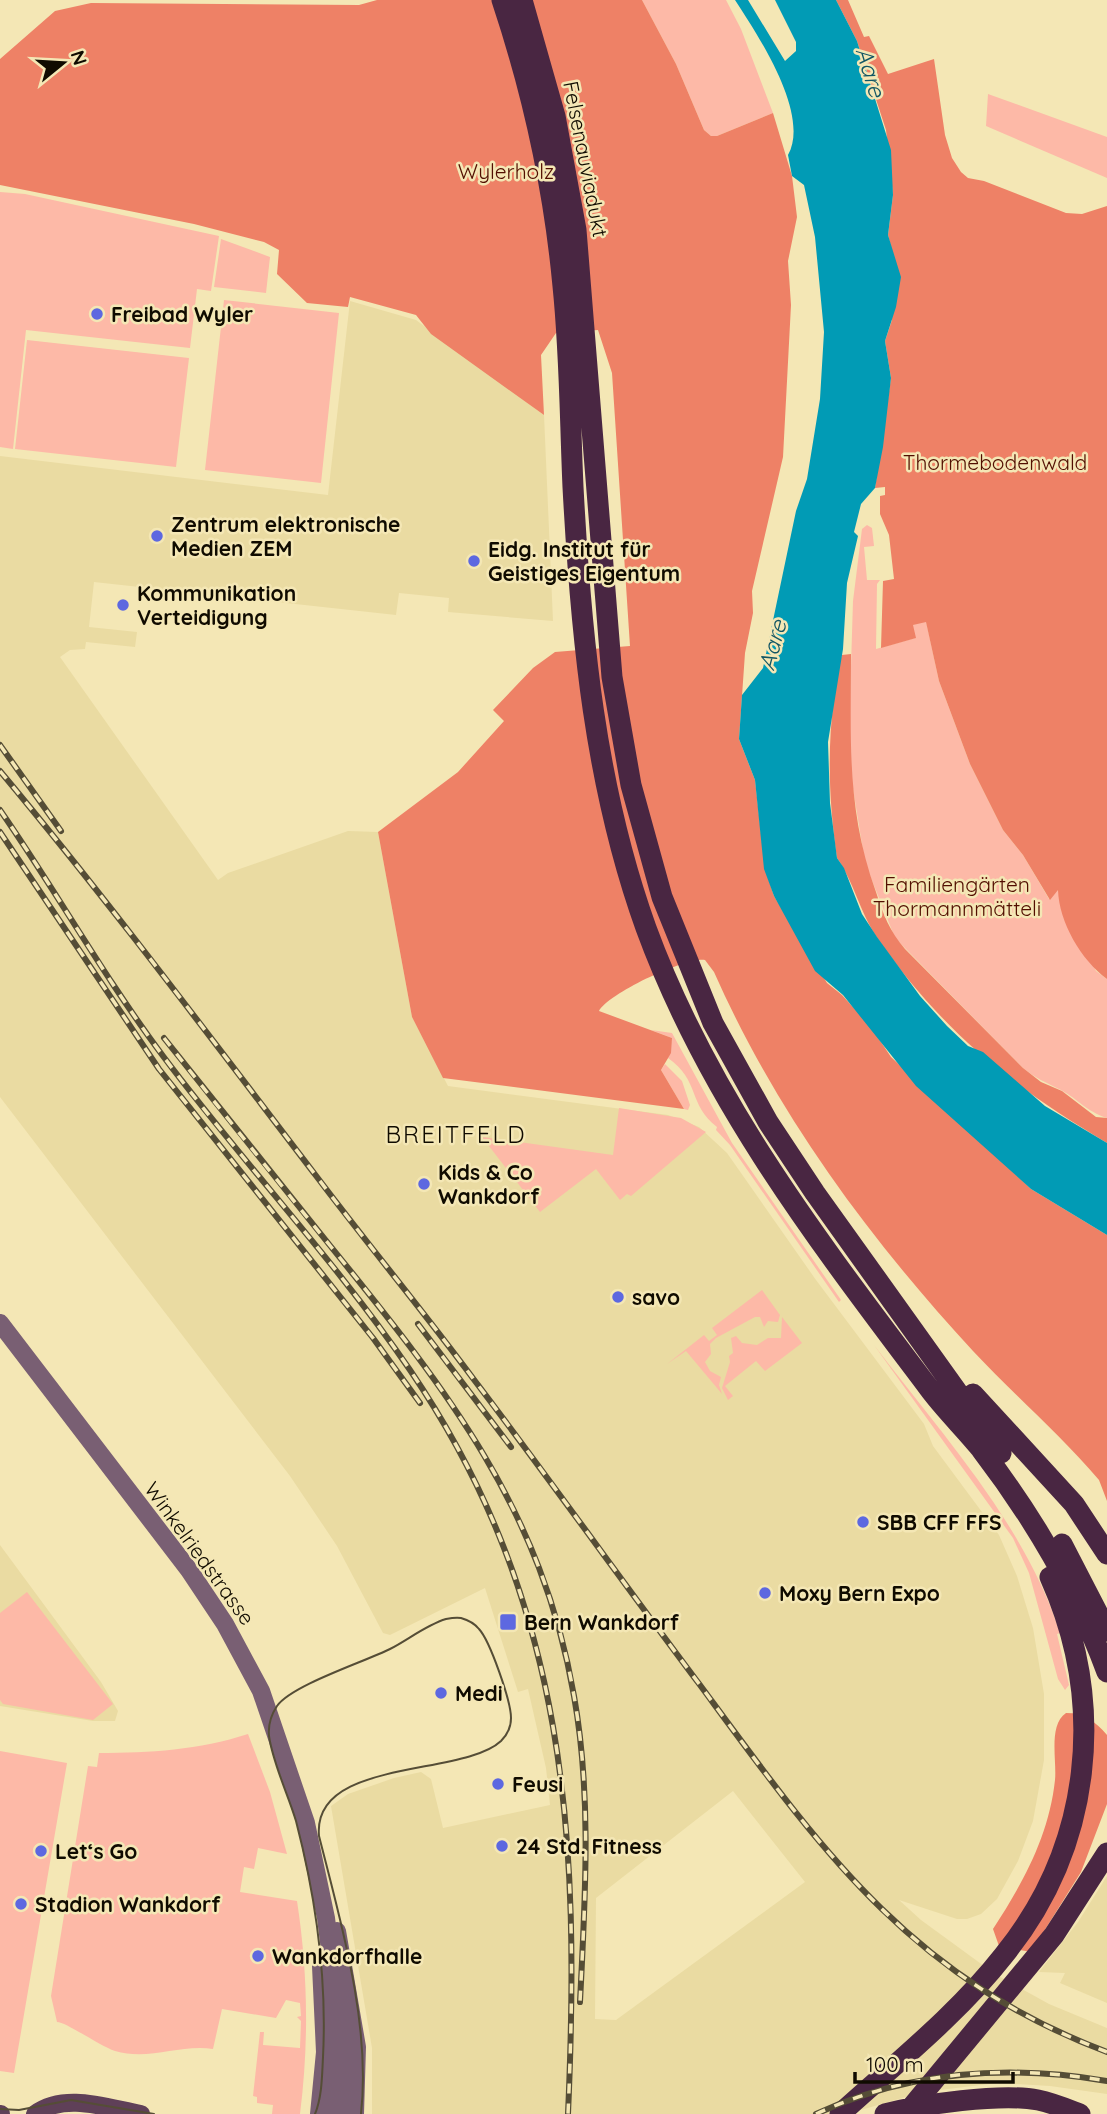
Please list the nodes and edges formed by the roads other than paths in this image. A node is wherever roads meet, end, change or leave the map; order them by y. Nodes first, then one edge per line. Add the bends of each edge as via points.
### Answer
1 (502, 0) edge
2 (522, 0) edge
3 (577, 332) junction
4 (0, 1323) edge
5 (911, 1324) junction
6 (939, 1401) junction
7 (1107, 1554) edge
8 (1107, 1631) edge
9 (1103, 1662) edge
10 (309, 1838) junction
11 (1107, 1853) edge
12 (35, 2114) edge
13 (141, 2114) edge
14 (319, 2114) edge
15 (337, 2114) edge
16 (355, 2114) edge
17 (840, 2114) edge
18 (885, 2114) edge
19 (905, 2114) edge
20 (1080, 2114) edge

1 - 3 highway, Felsenauviadukt via 530,94
2 - 3 highway, Felsenauviadukt via 567,175
3 - 5 highway via 620,732 662,897 729,1053 775,1133
3 - 6 highway via 584,650 613,817 638,904 668,983 717,1084 761,1157 825,1251
4 - 10 main road, Winkelriedstrasse via 225,1624 267,1706
5 - 7 highway via 1074,1504
5 - 8 highway via 1055,1531
6 - 9 highway via 978,1445 1035,1527 1070,1588
6 - 17 highway via 1046,1569 1066,1616 1083,1682 1087,1740 1083,1782 1070,1837 1049,1888 1018,1937 966,1998
10 - 14 main road, Winkelriedstrasse via 325,2032
10 - 15 main road, Winkelriedstrasse via 326,1918 341,2038
10 - 16 main road, Winkelriedstrasse via 346,1970 358,2060
11 - 19 highway via 1071,1913
12 - 13 main road via 45,2106 69,2102
18 - 20 highway via 931,2104 1038,2100

